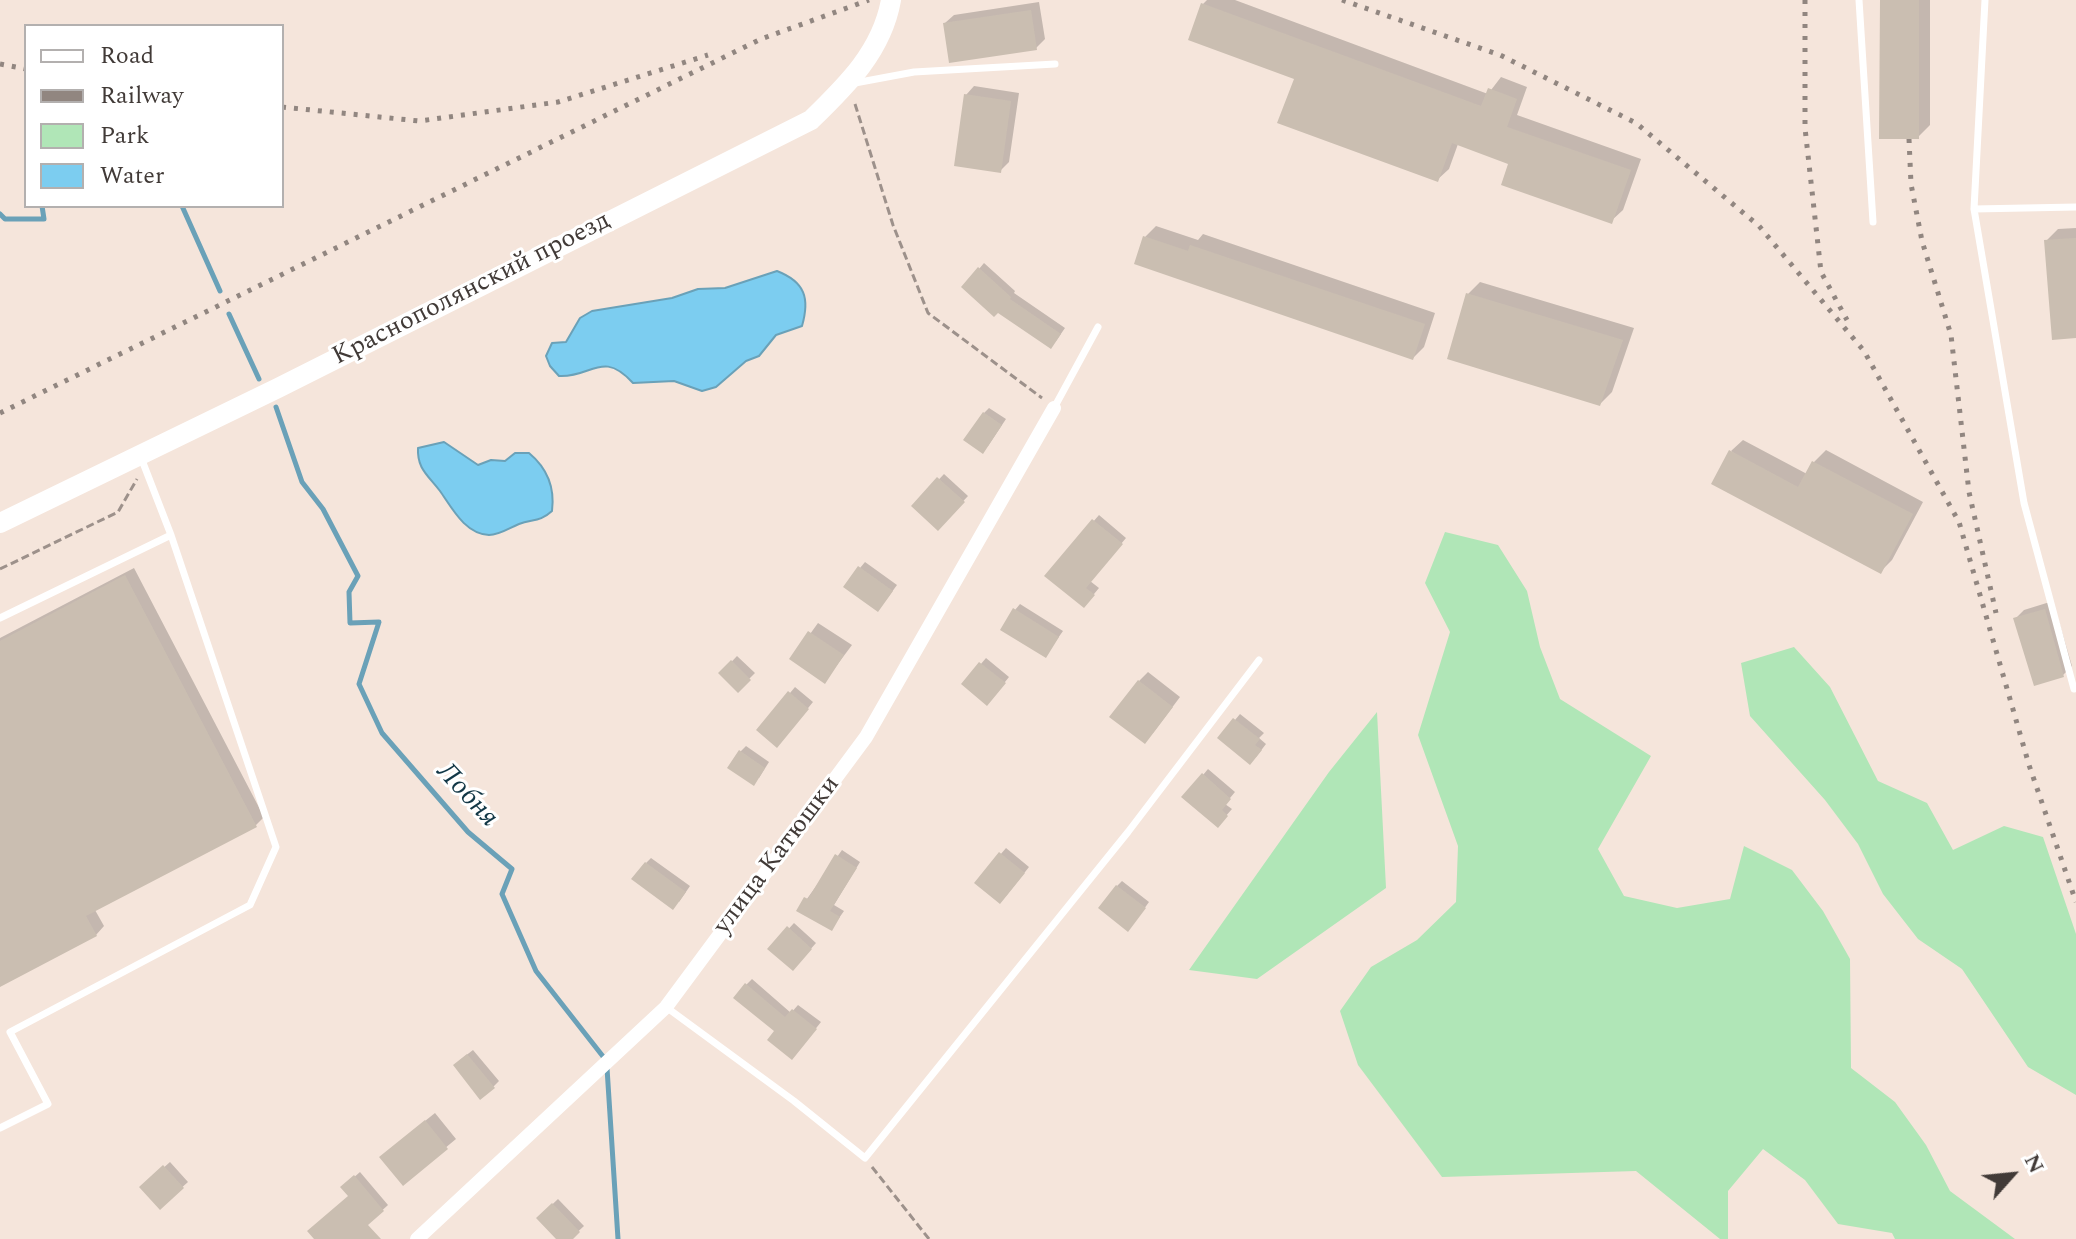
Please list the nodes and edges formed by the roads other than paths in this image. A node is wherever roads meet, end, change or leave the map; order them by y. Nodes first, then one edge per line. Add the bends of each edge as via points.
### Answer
1 (891, 0) edge
2 (1859, 0) edge
3 (1985, 0) edge
4 (1055, 64) dead end
5 (849, 84) junction
6 (2076, 207) edge
7 (1974, 209) junction
8 (1873, 222) dead end
9 (1098, 327) dead end
10 (1054, 408) joint
11 (142, 460) junction
12 (0, 523) edge
13 (171, 535) junction
14 (0, 618) edge
15 (1259, 660) dead end
16 (2074, 689) dead end
17 (666, 1007) junction
18 (0, 1128) edge
19 (417, 1239) edge

1 - 5 main road, Краснополянский проезд via 888,20
2 - 8 lane
3 - 7 lane
4 - 5 lane via 914,72
5 - 11 main road, Краснополянский проезд via 811,120
6 - 7 lane
7 - 16 lane via 2024,503
9 - 10 lane
10 - 17 street, улица Катюшки via 866,737
11 - 12 main road, Краснополянский проезд
11 - 13 lane
13 - 14 lane
13 - 18 lane via 276,847 250,905 10,1032 48,1104
15 - 17 lane via 865,1158
17 - 19 street, улица Катюшки

